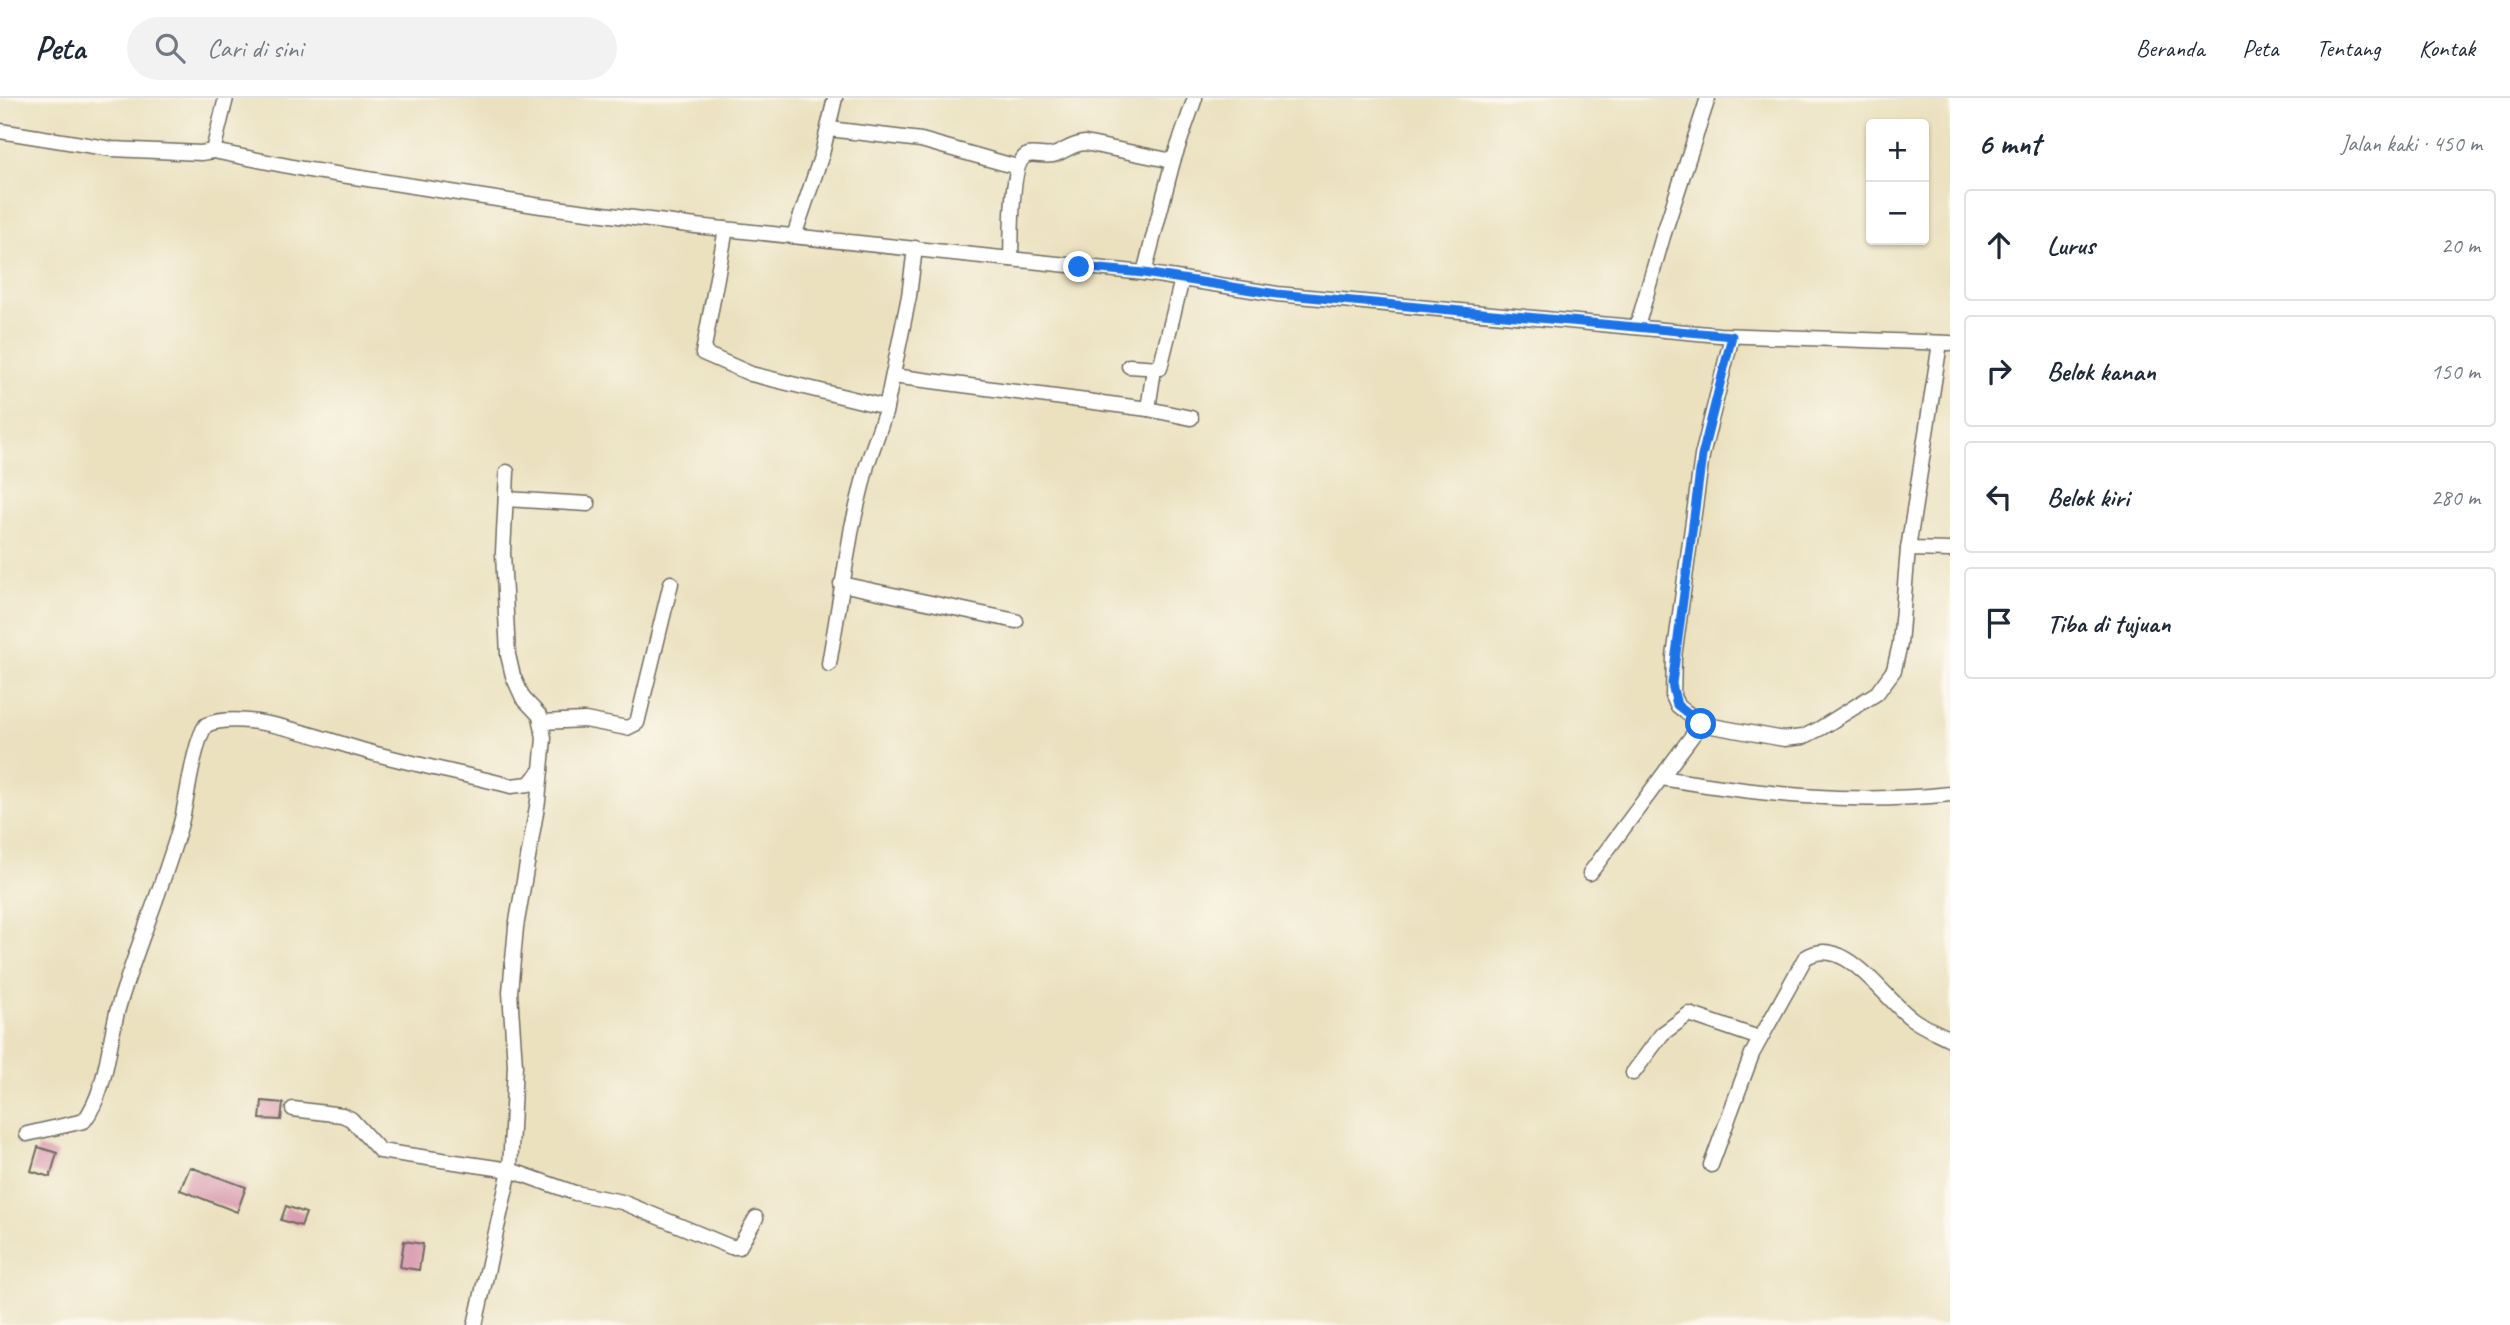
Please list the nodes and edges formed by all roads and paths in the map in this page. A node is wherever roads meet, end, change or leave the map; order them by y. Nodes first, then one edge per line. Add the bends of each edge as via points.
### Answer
1 (226, 98) edge
2 (835, 98) edge
3 (1195, 98) edge
4 (1708, 98) edge
5 (829, 129) junction
6 (0, 131) edge
7 (213, 151) junction
8 (1173, 162) junction
9 (1017, 167) junction
10 (726, 229) junction
11 (794, 236) junction
12 (915, 248) junction
13 (1011, 259) junction
14 (1144, 273) junction
15 (1182, 279) junction
16 (1637, 327) junction
17 (1732, 336) junction
18 (1945, 343) edge
19 (1129, 366) dead end
20 (1154, 369) junction
21 (893, 376) junction
22 (886, 407) junction
23 (1148, 409) junction
24 (1191, 418) dead end
25 (507, 472) dead end
26 (506, 499) junction
27 (588, 504) dead end
28 (1908, 549) junction
29 (1950, 550) edge
30 (671, 583) dead end
31 (841, 584) junction
32 (1016, 621) dead end
33 (829, 664) dead end
34 (542, 722) junction
35 (1701, 724) junction
36 (541, 770) junction
37 (1662, 778) junction
38 (1950, 794) edge
39 (1590, 873) dead end
40 (1759, 1038) junction
41 (1950, 1039) edge
42 (1633, 1073) dead end
43 (293, 1109) dead end
44 (27, 1134) dead end
45 (1711, 1165) dead end
46 (510, 1170) junction
47 (756, 1218) dead end
48 (475, 1325) edge

1 - 7 street
2 - 5 street
3 - 8 street
4 - 16 street
5 - 9 street via 921,140
5 - 11 street
6 - 7 street via 112,149
7 - 10 street via 528,204
8 - 9 street via 1085,143 1073,144 1055,155 1028,155
8 - 14 street
9 - 13 street
10 - 11 street
10 - 22 street via 703,353 751,374
11 - 12 street
12 - 13 street
12 - 21 street
13 - 14 street
14 - 15 street
15 - 16 street via 1277,294
15 - 20 street via 1161,365
16 - 17 street
17 - 18 street
17 - 35 street via 1702,456 1672,684 1677,705
18 - 28 street
19 - 20 street
20 - 23 street
21 - 22 street
21 - 23 street
22 - 31 street via 867,465
23 - 24 street
25 - 26 street
26 - 27 street
26 - 34 street via 503,553 508,655 523,698
28 - 29 street
28 - 35 street via 1897,660 1877,693 1795,739
30 - 34 street via 637,723 627,728 585,720
31 - 32 street
31 - 33 street
34 - 36 street
35 - 37 street
36 - 44 street via 529,784 511,786 283,727 227,720 206,725 180,824 119,1006 89,1114 84,1121
36 - 46 street via 510,992 515,1065
37 - 38 street via 1809,798
37 - 39 street
40 - 41 street via 1805,958 1822,950 1858,967 1912,1019
40 - 42 street via 1689,1014 1662,1034
40 - 45 street
43 - 46 street via 351,1119 380,1151
46 - 47 street via 575,1193 622,1202 735,1248
46 - 48 street

